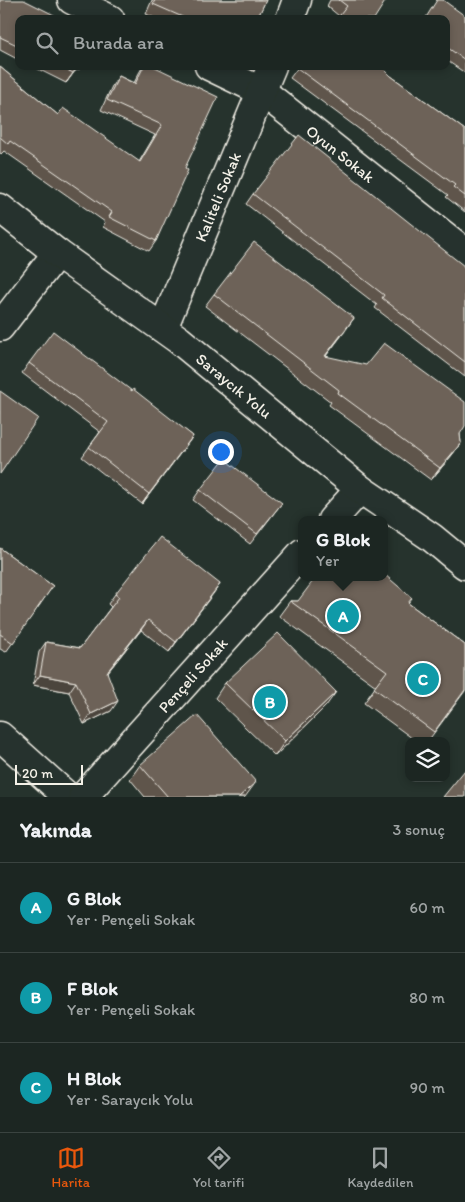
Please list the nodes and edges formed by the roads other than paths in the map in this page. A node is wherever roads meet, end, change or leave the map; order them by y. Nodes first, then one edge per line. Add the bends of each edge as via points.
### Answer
1 (297, 0) edge
2 (452, 0) edge
3 (465, 9) edge
4 (291, 15) edge
5 (217, 70) edge
6 (270, 70) edge
7 (262, 92) junction
8 (0, 208) edge
9 (465, 252) edge
10 (57, 253) junction
11 (0, 327) edge
12 (163, 328) junction
13 (360, 489) junction
14 (336, 516) edge
15 (298, 558) edge
16 (465, 565) edge
17 (0, 736) edge
18 (68, 797) edge
19 (83, 797) edge

1 - 4 street
2 - 3 street
5 - 7 street, Oyun Sokak
6 - 7 street, Kaliteli Sokak
7 - 9 street, Oyun Sokak
7 - 12 street, Kaliteli Sokak
8 - 10 street, Saraycık Yolu
10 - 11 street
10 - 12 street, Saraycık Yolu
12 - 13 street, Saraycık Yolu
13 - 14 street
13 - 16 street, Saraycık Yolu
15 - 19 street, Pençeli Sokak
17 - 18 street

